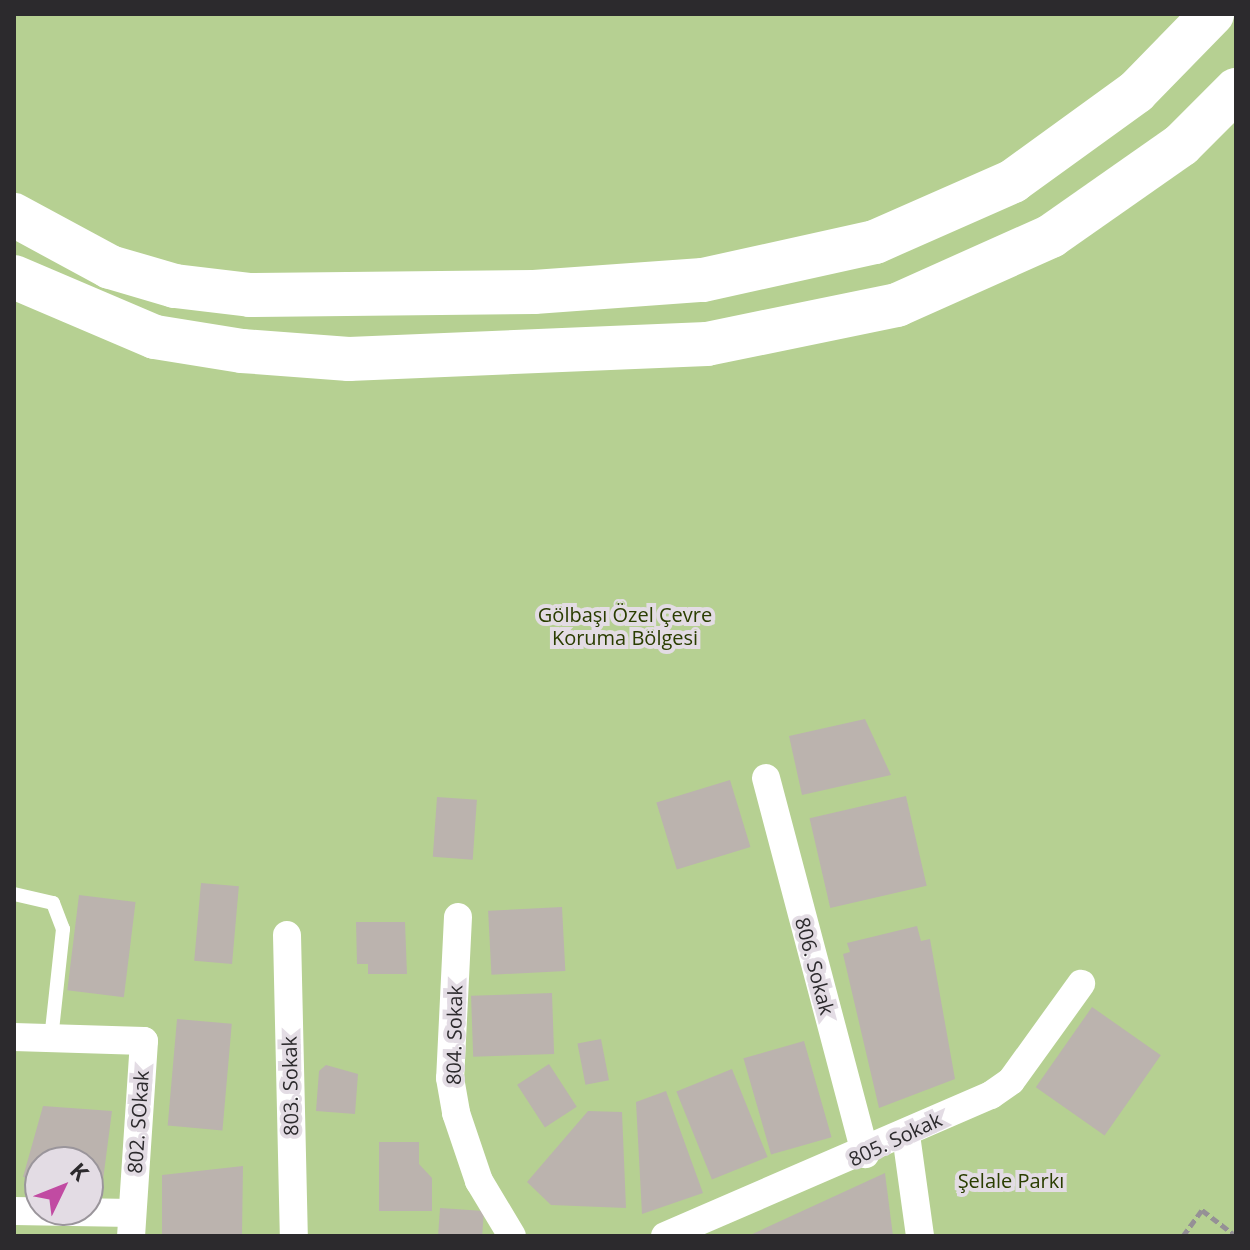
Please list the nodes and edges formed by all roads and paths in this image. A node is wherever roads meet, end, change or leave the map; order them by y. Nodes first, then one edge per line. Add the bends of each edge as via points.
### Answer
1 (1212, 14) edge
2 (1236, 90) edge
3 (14, 215) edge
4 (14, 277) edge
5 (766, 778) dead end
6 (14, 894) edge
7 (458, 917) dead end
8 (287, 935) dead end
9 (1081, 984) dead end
10 (14, 1037) edge
11 (51, 1040) junction
12 (906, 1135) junction
13 (865, 1154) junction
14 (14, 1211) edge
15 (132, 1224) edge
16 (294, 1236) edge
17 (512, 1236) edge
18 (665, 1236) edge
19 (920, 1236) edge
20 (1183, 1236) edge
21 (1236, 1236) edge

1 - 3 highway via 1136,92 1013,181 875,242 734,275 534,292 250,295 175,286 110,267
2 - 4 highway via 1181,145 1051,236 897,305 707,344 349,359 242,351 155,337
5 - 13 street, 806. Sokak
6 - 11 lane via 53,903 63,929
7 - 17 street, 804. Sokak via 454,1102 479,1181
8 - 16 street, 803. Sokak
9 - 12 street, 805. Sokak via 1011,1081
10 - 11 street, 802. SOkak
11 - 15 street, 802. SOkak via 144,1041
12 - 13 street, 805. Sokak
12 - 19 street
13 - 18 street, 805. Sokak
14 - 15 street
20 - 21 path via 1202,1210

